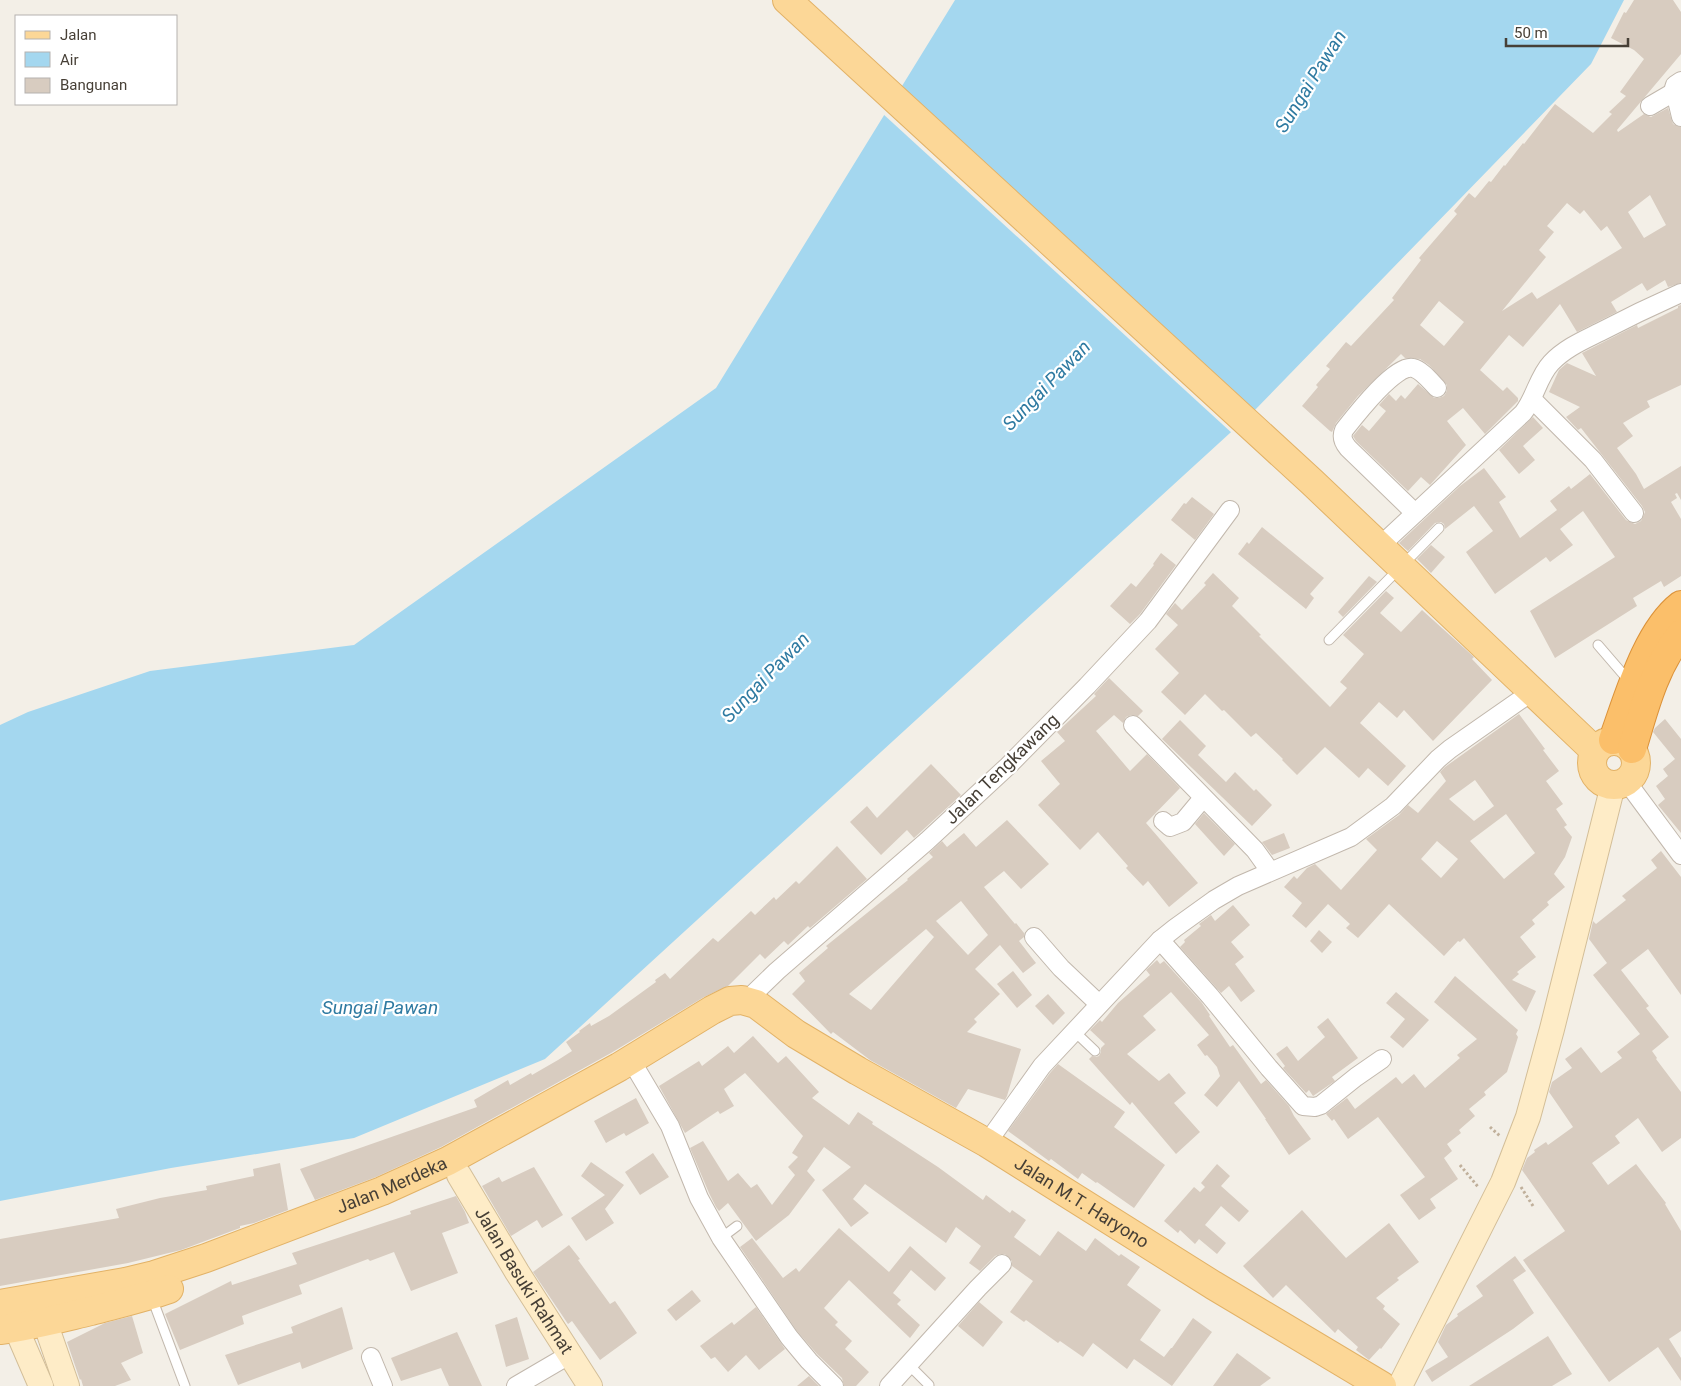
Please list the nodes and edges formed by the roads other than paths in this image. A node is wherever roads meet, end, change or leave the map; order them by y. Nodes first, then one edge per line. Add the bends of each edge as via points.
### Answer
1 (787, 0) edge
2 (1678, 86) edge
3 (1650, 106) dead end
4 (1681, 116) edge
5 (1681, 293) edge
6 (1437, 388) dead end
7 (1532, 399) junction
8 (1230, 510) dead end
9 (1416, 513) junction
10 (1634, 513) dead end
11 (1439, 528) dead end
12 (1380, 546) junction
13 (1401, 567) junction
14 (1681, 605) edge
15 (1681, 634) edge
16 (1329, 640) dead end
17 (1598, 645) dead end
18 (1633, 686) junction
19 (1533, 691) junction
20 (1133, 725) dead end
21 (1613, 747) junction
22 (1620, 783) junction
23 (1203, 798) junction
24 (1163, 821) dead end
25 (1681, 855) edge
26 (1270, 871) junction
27 (1034, 938) dead end
28 (1160, 940) junction
29 (1099, 1004) junction
30 (752, 1007) junction
31 (1074, 1031) junction
32 (1095, 1051) dead end
33 (1382, 1059) dead end
34 (638, 1072) junction
35 (987, 1143) junction
36 (458, 1175) junction
37 (737, 1226) dead end
38 (284, 1236) junction
39 (721, 1238) junction
40 (1002, 1264) dead end
41 (151, 1295) junction
42 (0, 1304) edge
43 (45, 1322) junction
44 (8, 1329) edge
45 (569, 1355) junction
46 (371, 1357) dead end
47 (908, 1364) junction
48 (929, 1385) edge
49 (41, 1386) edge
50 (67, 1386) edge
51 (185, 1386) edge
52 (383, 1386) edge
53 (516, 1386) edge
54 (590, 1386) edge
55 (834, 1386) edge
56 (889, 1386) edge
57 (1382, 1386) edge
58 (1400, 1386) edge

1 - 12 main road
2 - 3 street
2 - 4 street
5 - 7 street via 1560,354 1544,373
6 - 9 street via 1416,369 1403,369 1375,392 1342,435 1344,444
7 - 9 street via 1523,413
7 - 10 street via 1587,453
8 - 30 street, Jalan Tengkawang via 1148,621 1087,686 927,841 777,971
9 - 12 street
11 - 13 lane
12 - 13 main road
13 - 16 lane
13 - 19 main road
14 - 18 highway via 1665,621 1654,639
15 - 21 highway
17 - 18 lane
18 - 21 highway
19 - 21 main road
19 - 26 street via 1450,749 1393,806 1352,836
20 - 23 street
21 - 22 main road via 1637,762 1636,770
21 - 22 main road via 1592,758 1592,766 1594,773 1605,783
22 - 25 street
22 - 58 street via 1528,1116 1504,1182
23 - 24 street via 1180,824 1170,827
23 - 26 street via 1255,850
26 - 28 street via 1214,900
27 - 29 street
28 - 29 street
28 - 33 street via 1303,1106 1320,1105
29 - 31 street
30 - 34 main road, Jalan Merdeka
30 - 35 main road, Jalan M.T. Haryono
30 - 38 main road, Jalan Merdeka via 742,1000 730,1001 619,1068 448,1162
31 - 32 lane
31 - 35 street via 1042,1066
34 - 36 main road, Jalan Merdeka via 515,1146
34 - 39 street via 670,1126 699,1198
35 - 57 main road, Jalan M.T. Haryono
36 - 38 main road, Jalan Merdeka
36 - 45 street, Jalan Basuki Rahmat
37 - 39 lane
38 - 41 main road, Jalan Merdeka
38 - 42 main road, Jalan Merdeka via 125,1282
39 - 55 street via 789,1337
40 - 47 street
41 - 43 main road, Jalan Merdeka
41 - 51 lane
43 - 44 main road, Jalan Merdeka
43 - 50 street
44 - 49 street
45 - 53 street
45 - 54 street, Jalan Basuki Rahmat
46 - 52 street
47 - 48 lane
47 - 56 street

